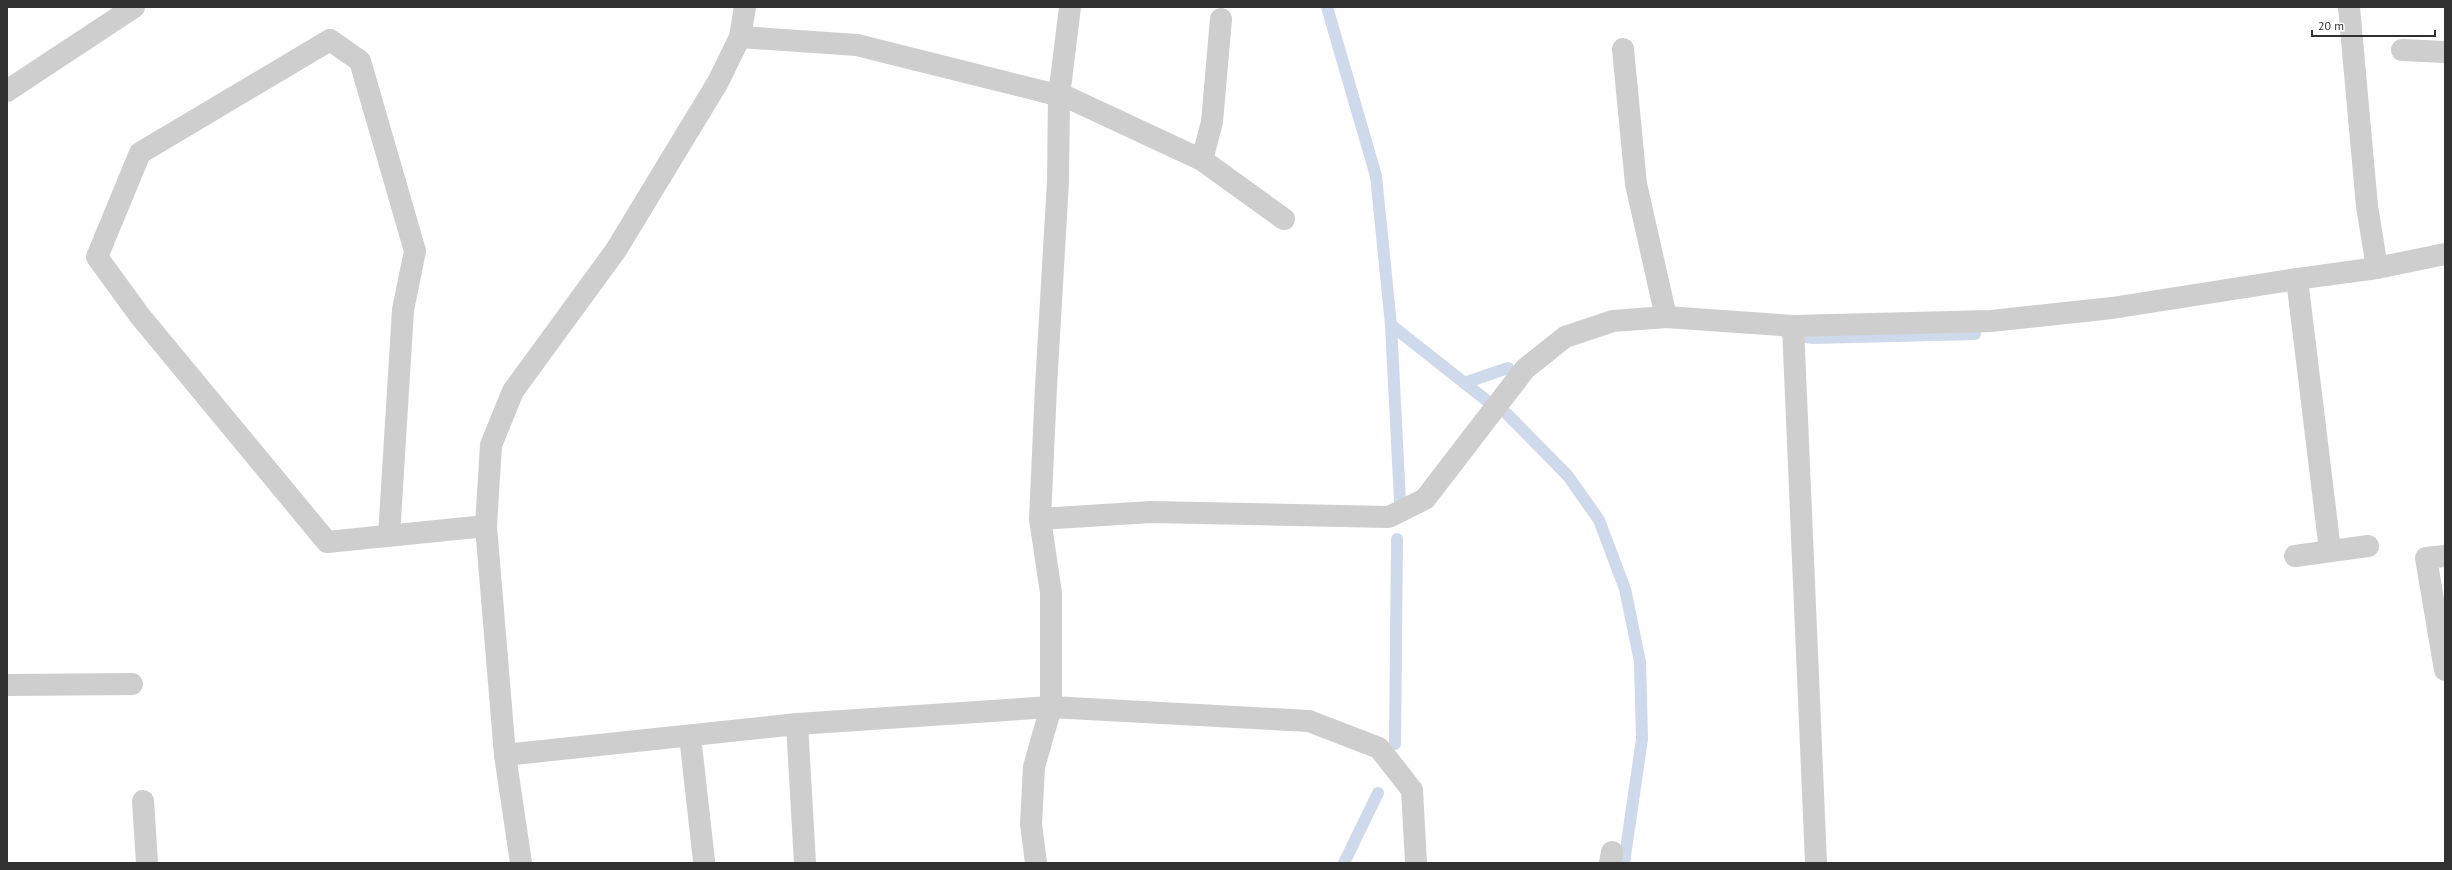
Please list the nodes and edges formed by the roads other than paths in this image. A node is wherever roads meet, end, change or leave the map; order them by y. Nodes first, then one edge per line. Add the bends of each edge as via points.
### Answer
1 (134, 7) edge
2 (745, 7) edge
3 (1070, 7) edge
4 (2349, 7) edge
5 (1221, 18) dead end
6 (740, 37) junction
7 (1624, 49) dead end
8 (2402, 50) dead end
9 (2445, 52) edge
10 (7, 91) edge
11 (1059, 96) junction
12 (1202, 160) junction
13 (1284, 219) dead end
14 (2445, 254) edge
15 (2377, 268) junction
16 (2296, 278) junction
17 (1666, 317) junction
18 (1793, 333) junction
19 (1040, 519) junction
20 (486, 526) junction
21 (389, 536) junction
22 (2368, 546) dead end
23 (2330, 550) junction
24 (2295, 556) dead end
25 (2445, 556) edge
26 (2445, 670) edge
27 (132, 684) dead end
28 (7, 685) edge
29 (1051, 707) junction
30 (797, 724) junction
31 (690, 736) junction
32 (505, 755) junction
33 (143, 801) dead end
34 (704, 861) dead end
35 (146, 863) edge
36 (520, 863) edge
37 (805, 863) edge
38 (1036, 863) edge
39 (1416, 863) edge
40 (1816, 863) edge

1 - 10 street
2 - 6 street
3 - 11 street
4 - 15 street via 2368,206
5 - 12 street via 1212,122
6 - 11 street via 857,45
6 - 20 street via 718,82 616,250 513,391 491,445
7 - 17 street via 1636,184
8 - 9 street
11 - 12 street via 1069,98
11 - 19 street via 1058,181
12 - 13 street
14 - 15 street
15 - 16 street
16 - 18 street via 2112,308 1991,321
16 - 23 street
17 - 18 street
17 - 19 street via 1613,321 1565,337 1525,369 1425,499 1389,517 1151,512
18 - 40 street
19 - 29 street via 1051,593
20 - 21 street
20 - 32 street
21 - 21 street via 327,542 140,316 97,257 140,153 330,40 360,61 415,251 403,310
22 - 23 street
23 - 24 street
25 - 26 street via 2426,558
27 - 28 street
29 - 30 street
29 - 38 street via 1034,767 1031,824
29 - 39 street via 1309,721 1379,748 1412,790
30 - 31 street
30 - 37 street
31 - 32 street
31 - 34 street
32 - 36 street
33 - 35 street

